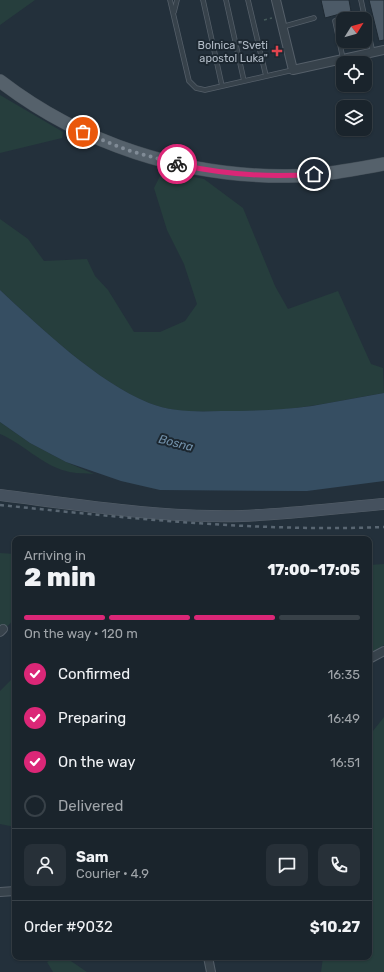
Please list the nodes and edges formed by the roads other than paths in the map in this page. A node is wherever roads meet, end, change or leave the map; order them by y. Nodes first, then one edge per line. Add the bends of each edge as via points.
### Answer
1 (170, 0) edge
2 (177, 0) edge
3 (203, 0) edge
4 (226, 0) edge
5 (248, 0) edge
6 (276, 0) edge
7 (361, 0) edge
8 (174, 12) junction
9 (364, 12) edge
10 (314, 18) dead end
11 (335, 21) dead end
12 (282, 27) junction
13 (371, 48) edge
14 (384, 50) edge
15 (372, 53) junction
16 (343, 56) edge
17 (358, 56) edge
18 (336, 61) edge
19 (293, 70) junction
20 (266, 76) junction
21 (0, 81) edge
22 (244, 81) junction
23 (222, 86) junction
24 (384, 164) edge
25 (0, 496) edge
26 (384, 504) edge
27 (384, 651) edge
28 (372, 657) edge
29 (12, 891) edge
30 (0, 892) edge
31 (209, 960) edge
32 (211, 972) edge

1 - 8 lane
2 - 8 lane
3 - 23 lane
4 - 22 lane
5 - 20 lane
6 - 12 street
7 - 9 lane
8 - 23 lane via 189,81 201,90
10 - 12 lane
11 - 16 lane
12 - 19 street
13 - 15 lane
14 - 15 street
15 - 17 street
18 - 19 street
19 - 20 lane
20 - 22 lane
21 - 24 main road via 46,113 83,132 164,162 206,170 288,176 339,172
22 - 23 lane
25 - 26 main road via 139,511 217,515 279,514
27 - 28 street
29 - 30 street
31 - 32 street

